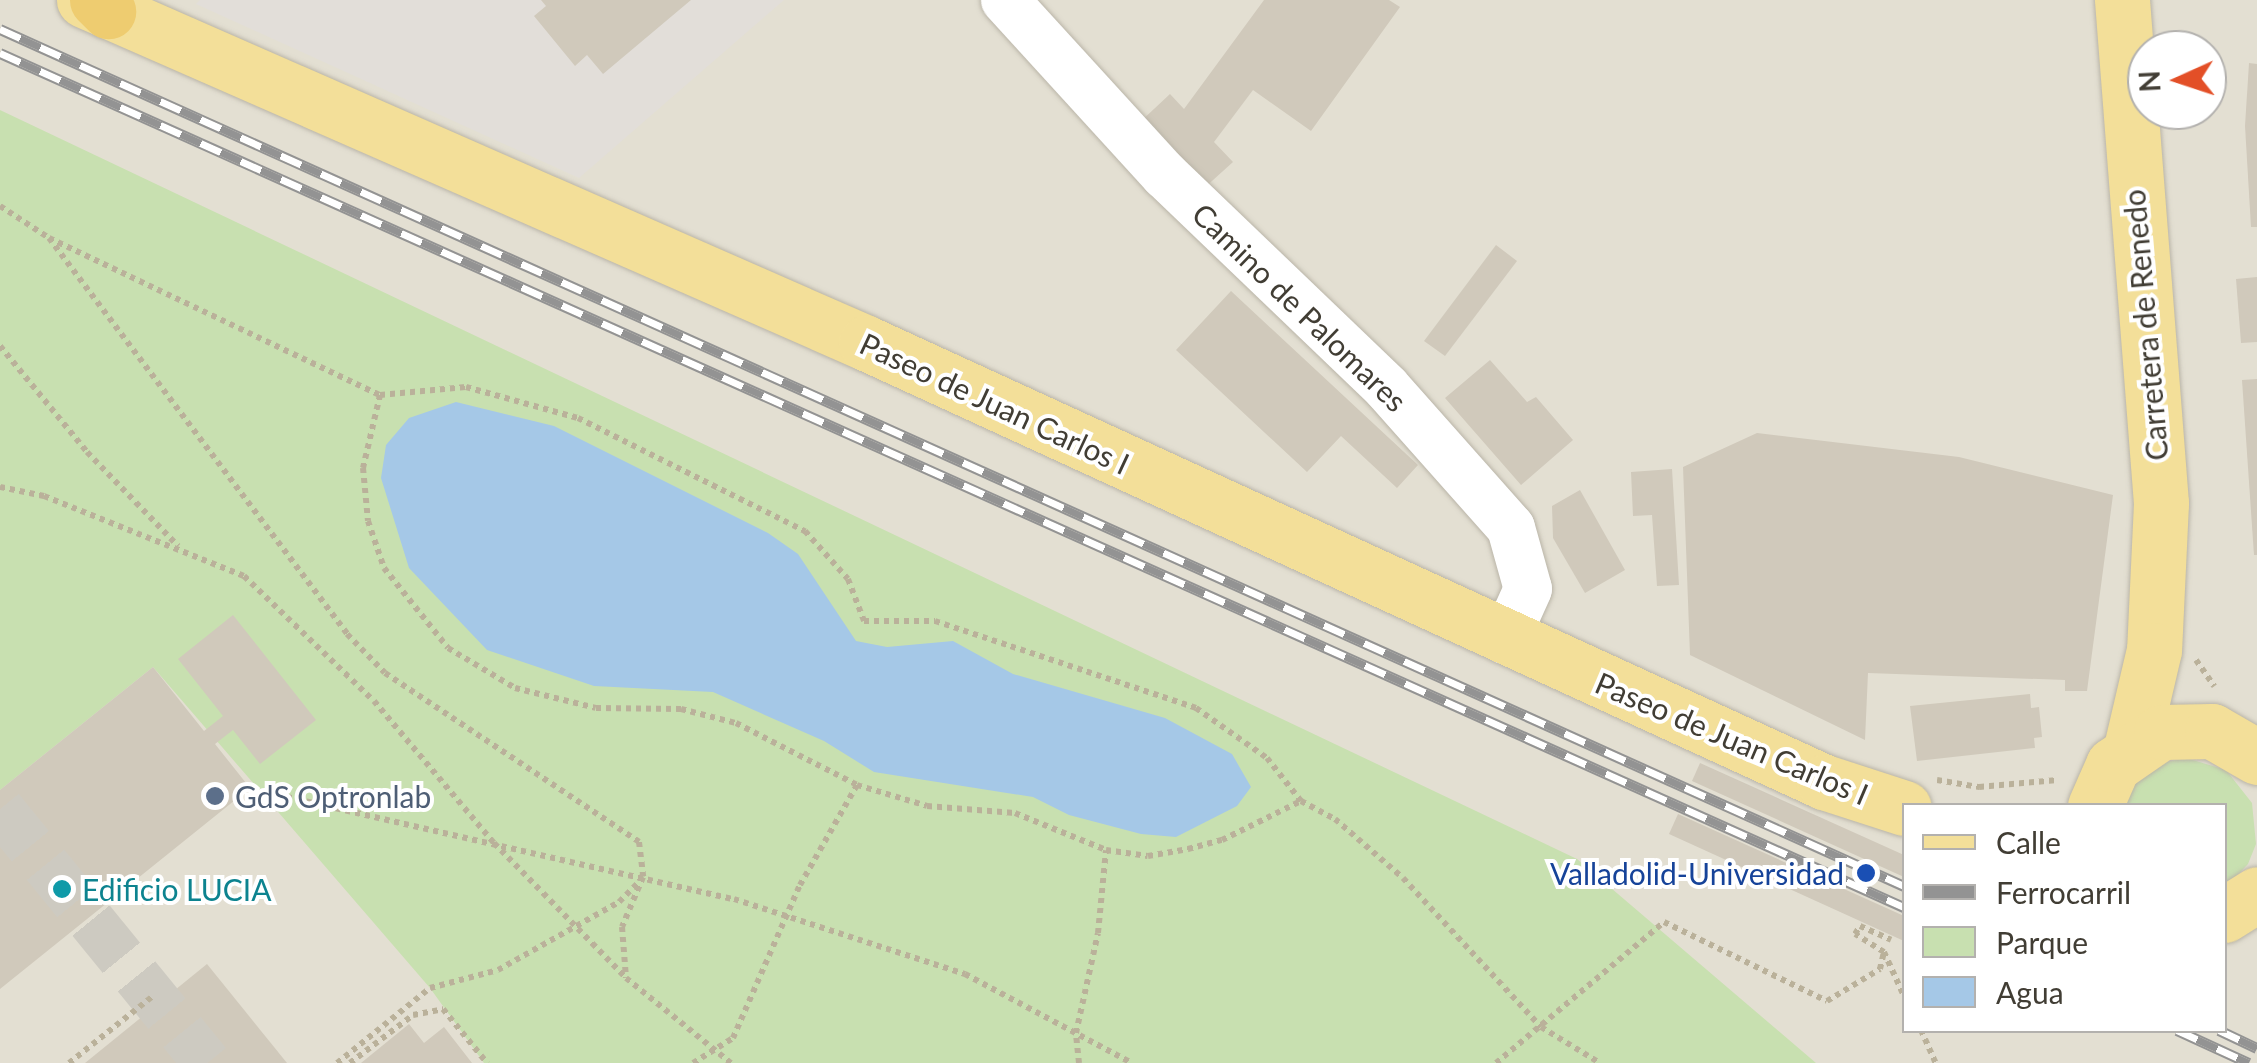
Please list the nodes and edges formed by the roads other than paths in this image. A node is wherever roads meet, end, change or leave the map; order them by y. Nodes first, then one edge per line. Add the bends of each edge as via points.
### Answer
1 (1006, 0) edge
2 (2122, 0) edge
3 (96, 4) edge
4 (1505, 640) junction
5 (2154, 650) junction
6 (2231, 727) edge
7 (2093, 783) edge
8 (1913, 793) edge
9 (2257, 894) edge
10 (2227, 913) edge
11 (2227, 926) edge
12 (2257, 935) edge

1 - 4 street, Camino de Palomares via 1165,175 1386,387 1511,528 1528,590
2 - 5 main road, Carretera de Renedo via 2161,503
3 - 4 main road, Paseo de Juan Carlos I via 866,342
4 - 8 main road, Paseo de Juan Carlos I via 1824,782
5 - 6 main road
5 - 7 main road, Carretera de Renedo
6 - 7 main road via 2161,732
9 - 10 main road
11 - 12 street

